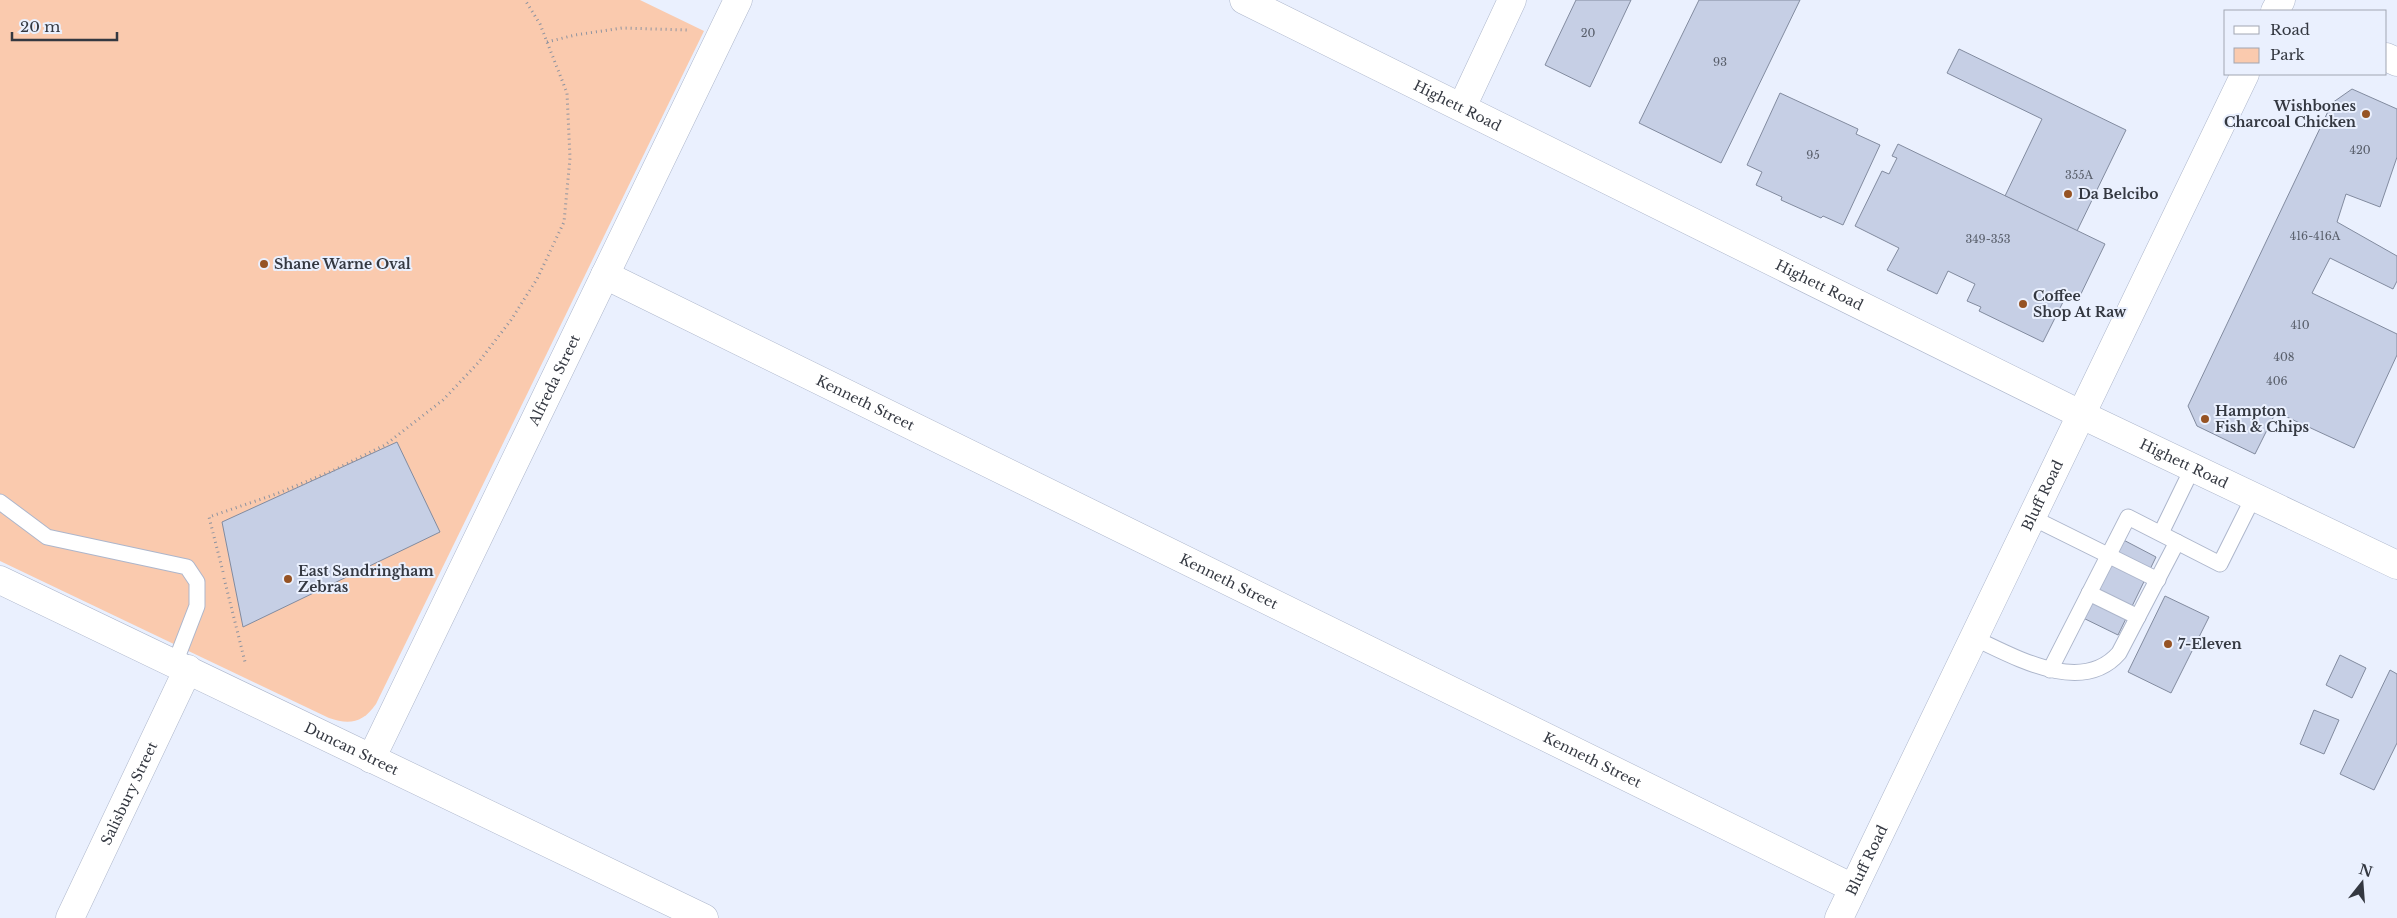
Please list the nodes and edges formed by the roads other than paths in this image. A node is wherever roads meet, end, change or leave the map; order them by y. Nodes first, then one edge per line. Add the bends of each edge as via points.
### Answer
1 (738, 0) edge
2 (1244, 0) edge
3 (1512, 0) edge
4 (2245, 75) edge
5 (1462, 107) junction
6 (605, 275) junction
7 (2082, 415) junction
8 (2193, 467) junction
9 (2254, 496) junction
10 (0, 502) edge
11 (2033, 518) junction
12 (2161, 533) junction
13 (2177, 542) junction
14 (2108, 556) junction
15 (2397, 565) edge
16 (0, 580) edge
17 (2158, 580) junction
18 (2089, 593) junction
19 (2138, 617) junction
20 (1974, 638) junction
21 (182, 666) junction
22 (2050, 670) junction
23 (371, 759) junction
24 (1854, 888) junction
25 (70, 918) edge
26 (704, 918) edge
27 (1839, 918) edge

1 - 6 street, Alfreda Street
2 - 5 street, Highett Road
3 - 5 street
4 - 7 street, Bluff Road
5 - 7 street, Highett Road
6 - 23 street, Alfreda Street
6 - 24 street, Kenneth Street
7 - 8 street, Highett Road
7 - 11 street, Bluff Road
8 - 9 street, Highett Road
8 - 12 lane
9 - 13 lane via 2220,564
9 - 15 street, Highett Road
10 - 21 lane via 46,537 187,567 198,582 197,606
11 - 14 lane
11 - 20 street, Bluff Road
12 - 13 lane
12 - 14 lane via 2128,517
13 - 17 lane
14 - 17 lane
14 - 18 lane
16 - 21 street, Duncan Street
17 - 19 lane
18 - 19 lane
18 - 22 lane
19 - 22 lane via 2120,652 2103,667 2073,672
20 - 22 lane
20 - 24 street, Bluff Road
21 - 23 street, Duncan Street
21 - 25 street, Salisbury Street
23 - 26 street, Duncan Street
24 - 27 street, Bluff Road

